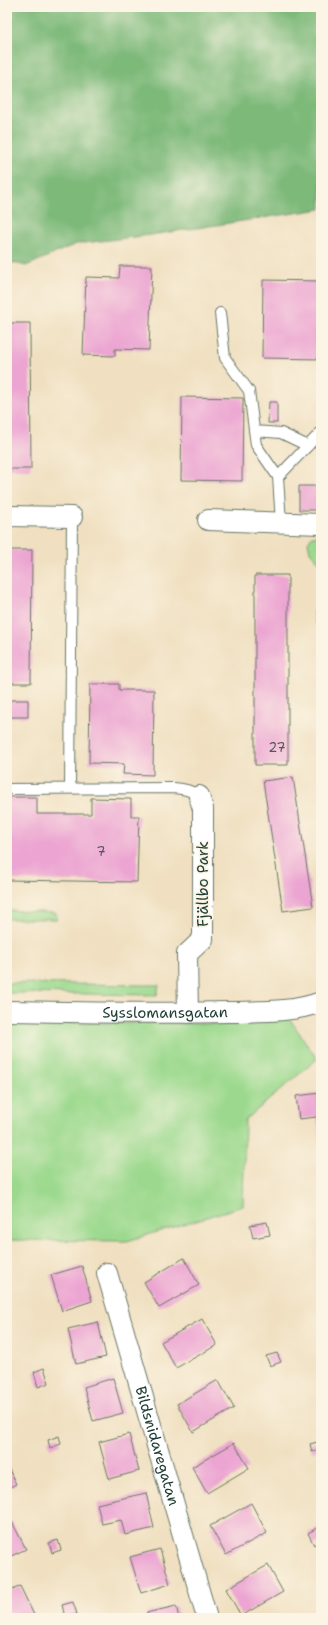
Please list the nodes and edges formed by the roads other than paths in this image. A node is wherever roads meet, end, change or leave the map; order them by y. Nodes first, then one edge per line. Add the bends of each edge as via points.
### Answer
1 (220, 313) dead end
2 (254, 431) junction
3 (321, 432) edge
4 (308, 446) junction
5 (278, 477) junction
6 (7, 516) edge
7 (72, 517) joint
8 (208, 520) dead end
9 (281, 523) junction
10 (321, 524) edge
11 (7, 789) edge
12 (70, 789) junction
13 (199, 796) joint
14 (321, 1002) edge
15 (7, 1010) edge
16 (188, 1013) junction
17 (107, 1273) dead end
18 (207, 1618) edge

1 - 2 lane via 225,358 249,391
2 - 4 lane via 281,433
2 - 5 lane via 256,445
3 - 4 lane
4 - 5 lane
5 - 9 lane
6 - 7 street
7 - 12 lane
8 - 9 street
9 - 10 street
11 - 12 lane
12 - 13 lane via 184,789
13 - 16 street, Fjällbo Park via 203,809 203,939 187,954
14 - 16 street, Sysslomansgatan via 278,1010
15 - 16 street, Sysslomansgatan
17 - 18 street, Bildsnidaregatan

